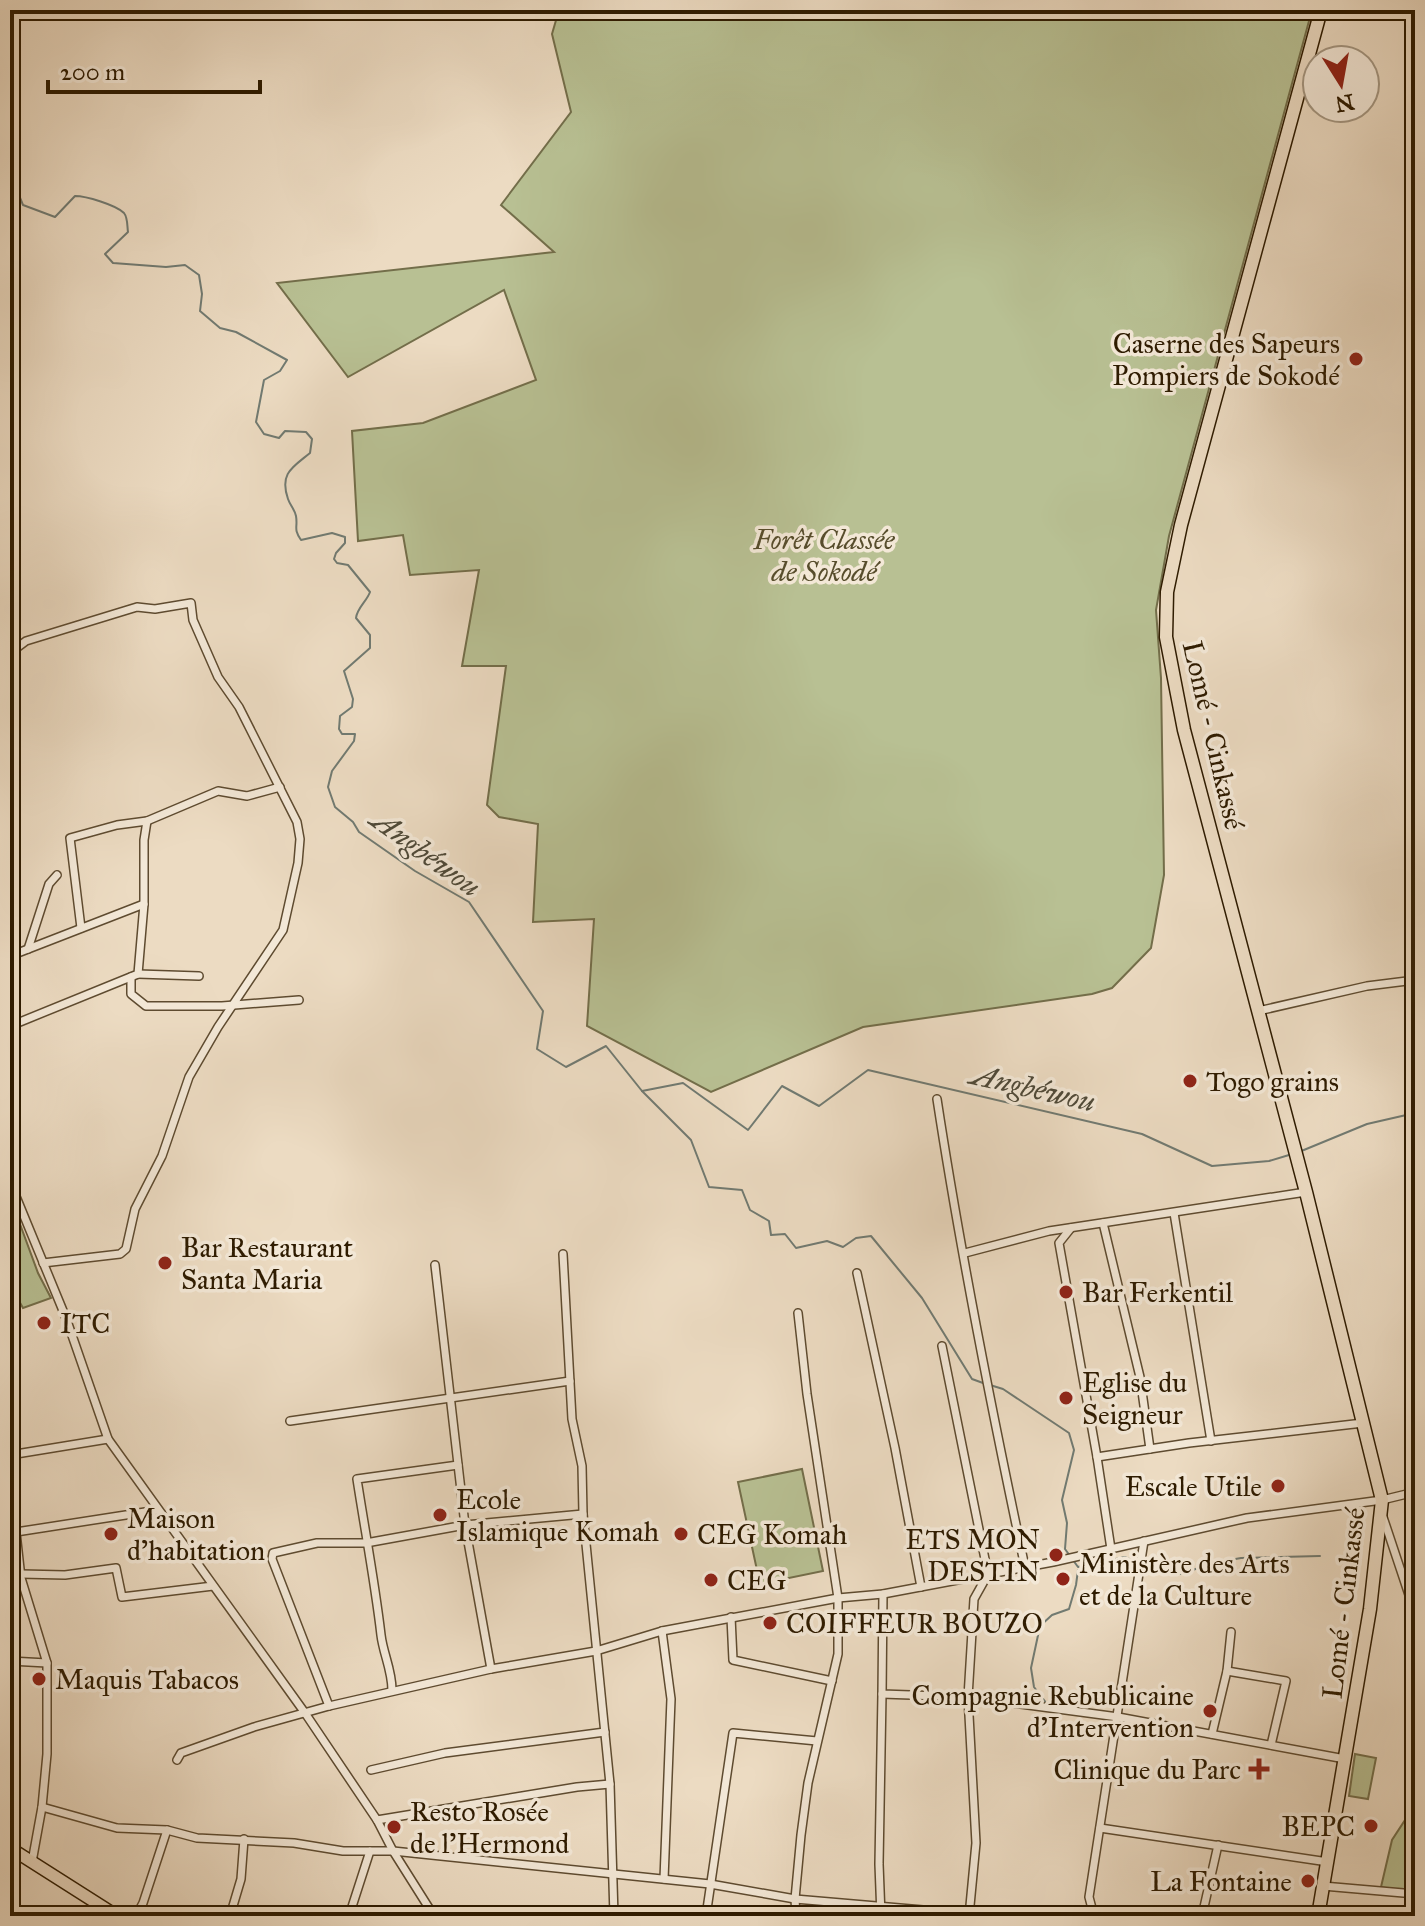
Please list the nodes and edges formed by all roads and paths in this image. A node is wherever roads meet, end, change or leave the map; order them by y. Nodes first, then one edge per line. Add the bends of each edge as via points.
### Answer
1 (1321, 10) edge
2 (10, 653) edge
3 (280, 787) junction
4 (147, 821) junction
5 (57, 875) dead end
6 (144, 904) junction
7 (81, 928) junction
8 (28, 949) junction
9 (10, 956) edge
10 (135, 975) junction
11 (199, 976) dead end
12 (1415, 980) edge
13 (299, 1000) dead end
14 (234, 1005) junction
15 (1258, 1011) junction
16 (10, 1026) edge
17 (937, 1099) dead end
18 (10, 1182) edge
19 (1306, 1192) junction
20 (1174, 1213) junction
21 (1103, 1223) junction
22 (1071, 1228) junction
23 (1049, 1231) junction
24 (1059, 1243) junction
25 (965, 1253) junction
26 (563, 1254) dead end
27 (43, 1263) junction
28 (435, 1265) dead end
29 (857, 1273) dead end
30 (798, 1313) dead end
31 (942, 1346) dead end
32 (570, 1381) junction
33 (451, 1398) junction
34 (290, 1421) dead end
35 (1363, 1423) junction
36 (108, 1439) junction
37 (1211, 1441) junction
38 (1150, 1449) junction
39 (10, 1455) edge
40 (1097, 1457) junction
41 (458, 1465) junction
42 (10, 1478) edge
43 (1415, 1492) edge
44 (1382, 1500) junction
45 (158, 1510) junction
46 (583, 1514) junction
47 (1382, 1515) junction
48 (465, 1525) junction
49 (16, 1532) junction
50 (1144, 1541) junction
51 (366, 1543) junction
52 (1111, 1549) junction
53 (1025, 1567) junction
54 (988, 1574) junction
55 (21, 1576) junction
56 (10, 1578) edge
57 (213, 1586) junction
58 (921, 1587) junction
59 (883, 1594) junction
60 (838, 1598) junction
61 (1415, 1613) edge
62 (731, 1617) junction
63 (662, 1631) junction
64 (1231, 1632) dead end
65 (596, 1651) junction
66 (10, 1661) edge
67 (47, 1663) junction
68 (491, 1669) junction
69 (1227, 1671) junction
70 (832, 1681) junction
71 (392, 1690) junction
72 (882, 1694) junction
73 (968, 1697) junction
74 (329, 1706) junction
75 (305, 1713) junction
76 (1118, 1717) junction
77 (605, 1732) junction
78 (1212, 1734) junction
79 (817, 1741) junction
80 (1271, 1745) junction
81 (1345, 1759) junction
82 (177, 1760) dead end
83 (371, 1770) dead end
84 (610, 1784) junction
85 (42, 1807) junction
86 (377, 1820) junction
87 (1100, 1828) junction
88 (167, 1830) junction
89 (244, 1839) junction
90 (1218, 1845) junction
91 (10, 1848) edge
92 (370, 1851) junction
93 (393, 1851) junction
94 (32, 1862) junction
95 (1328, 1862) junction
96 (614, 1873) junction
97 (664, 1879) junction
98 (710, 1884) junction
99 (1323, 1886) junction
100 (1415, 1894) edge
101 (795, 1899) junction
102 (879, 1906) junction
103 (969, 1915) edge
104 (117, 1916) edge
105 (136, 1916) edge
106 (230, 1916) edge
107 (349, 1916) edge
108 (434, 1916) edge
109 (614, 1916) edge
110 (706, 1916) edge
111 (796, 1916) edge
112 (881, 1916) edge
113 (993, 1916) edge
114 (1094, 1916) edge
115 (1202, 1916) edge
116 (1318, 1916) edge

1 - 15 highway, Lomé - Cinkassé via 1181,525 1166,610 1169,660 1184,730
2 - 3 street via 26,641 137,607 191,603 218,677
3 - 4 street via 247,796 218,791
3 - 14 street via 300,839 290,901 278,939
4 - 6 street
4 - 7 street via 70,838
5 - 8 street via 49,884
6 - 7 street
6 - 10 street
7 - 8 street
8 - 9 street
10 - 11 street
10 - 14 street via 131,994 146,1006
10 - 16 street
12 - 15 street
13 - 14 street
14 - 27 street via 189,1077 165,1149 135,1209 126,1249
15 - 19 highway, Lomé - Cinkassé
17 - 25 street
18 - 27 street
19 - 20 street
19 - 35 highway, Lomé - Cinkassé
20 - 21 street
20 - 37 street
21 - 22 street
21 - 38 street via 1140,1377
22 - 23 street
22 - 24 street
23 - 24 street
23 - 25 street
24 - 40 street
25 - 53 street
26 - 32 street
27 - 36 street
28 - 33 street
29 - 58 street
30 - 60 street
31 - 54 street
32 - 33 street
32 - 46 street
33 - 34 street
33 - 41 street
35 - 37 street
35 - 44 highway, Lomé - Cinkassé
36 - 39 street
36 - 45 street
37 - 38 street
38 - 40 street
40 - 52 street
41 - 48 street
41 - 51 street via 357,1479
42 - 49 street
43 - 44 street
44 - 47 highway, Lomé - Cinkassé
44 - 50 street via 1247,1518
45 - 49 street
45 - 57 street
46 - 48 street
46 - 65 street
47 - 61 street
47 - 81 highway, Lomé - Cinkassé
48 - 51 street
48 - 68 street
49 - 55 street
50 - 52 street
50 - 76 street
51 - 71 street
51 - 74 street via 317,1543 273,1553
52 - 53 street
53 - 54 street
54 - 58 street
54 - 73 street via 974,1599
55 - 56 street
55 - 57 street via 116,1568 122,1597
55 - 67 street
57 - 75 street
58 - 59 street
59 - 60 street
59 - 72 street
60 - 62 street
60 - 70 street via 838,1654
62 - 63 street
62 - 70 street via 733,1660
63 - 65 street
63 - 97 street via 671,1699
64 - 69 street
65 - 68 street
65 - 77 street
66 - 67 street
67 - 85 street
68 - 71 street
69 - 78 street
69 - 80 street via 1286,1681
70 - 79 street
71 - 74 street
72 - 73 street
72 - 102 street
73 - 76 street
73 - 103 street via 976,1843
74 - 75 street
75 - 82 street via 181,1753
75 - 86 street
76 - 78 street
76 - 87 street
77 - 83 street via 445,1753
77 - 84 street
78 - 80 street
79 - 98 street via 733,1733
79 - 101 street
80 - 81 street
81 - 95 highway, Lomé - Cinkassé
84 - 86 street
84 - 96 street
85 - 88 street via 117,1828
85 - 94 street
86 - 93 street
87 - 90 street
87 - 114 street via 1089,1897
88 - 89 street via 197,1838
88 - 105 street
89 - 92 street
89 - 106 street via 241,1879
90 - 95 street
90 - 115 street
91 - 94 main road
92 - 93 street
92 - 107 street
93 - 96 street
93 - 108 street
94 - 104 main road
95 - 99 highway, Lomé - Cinkassé
96 - 97 street
96 - 109 street
97 - 98 street
98 - 101 street
98 - 110 street
99 - 100 street
99 - 116 highway, Lomé - Cinkassé
101 - 102 street
101 - 111 street
102 - 103 street
102 - 112 street
103 - 113 street

